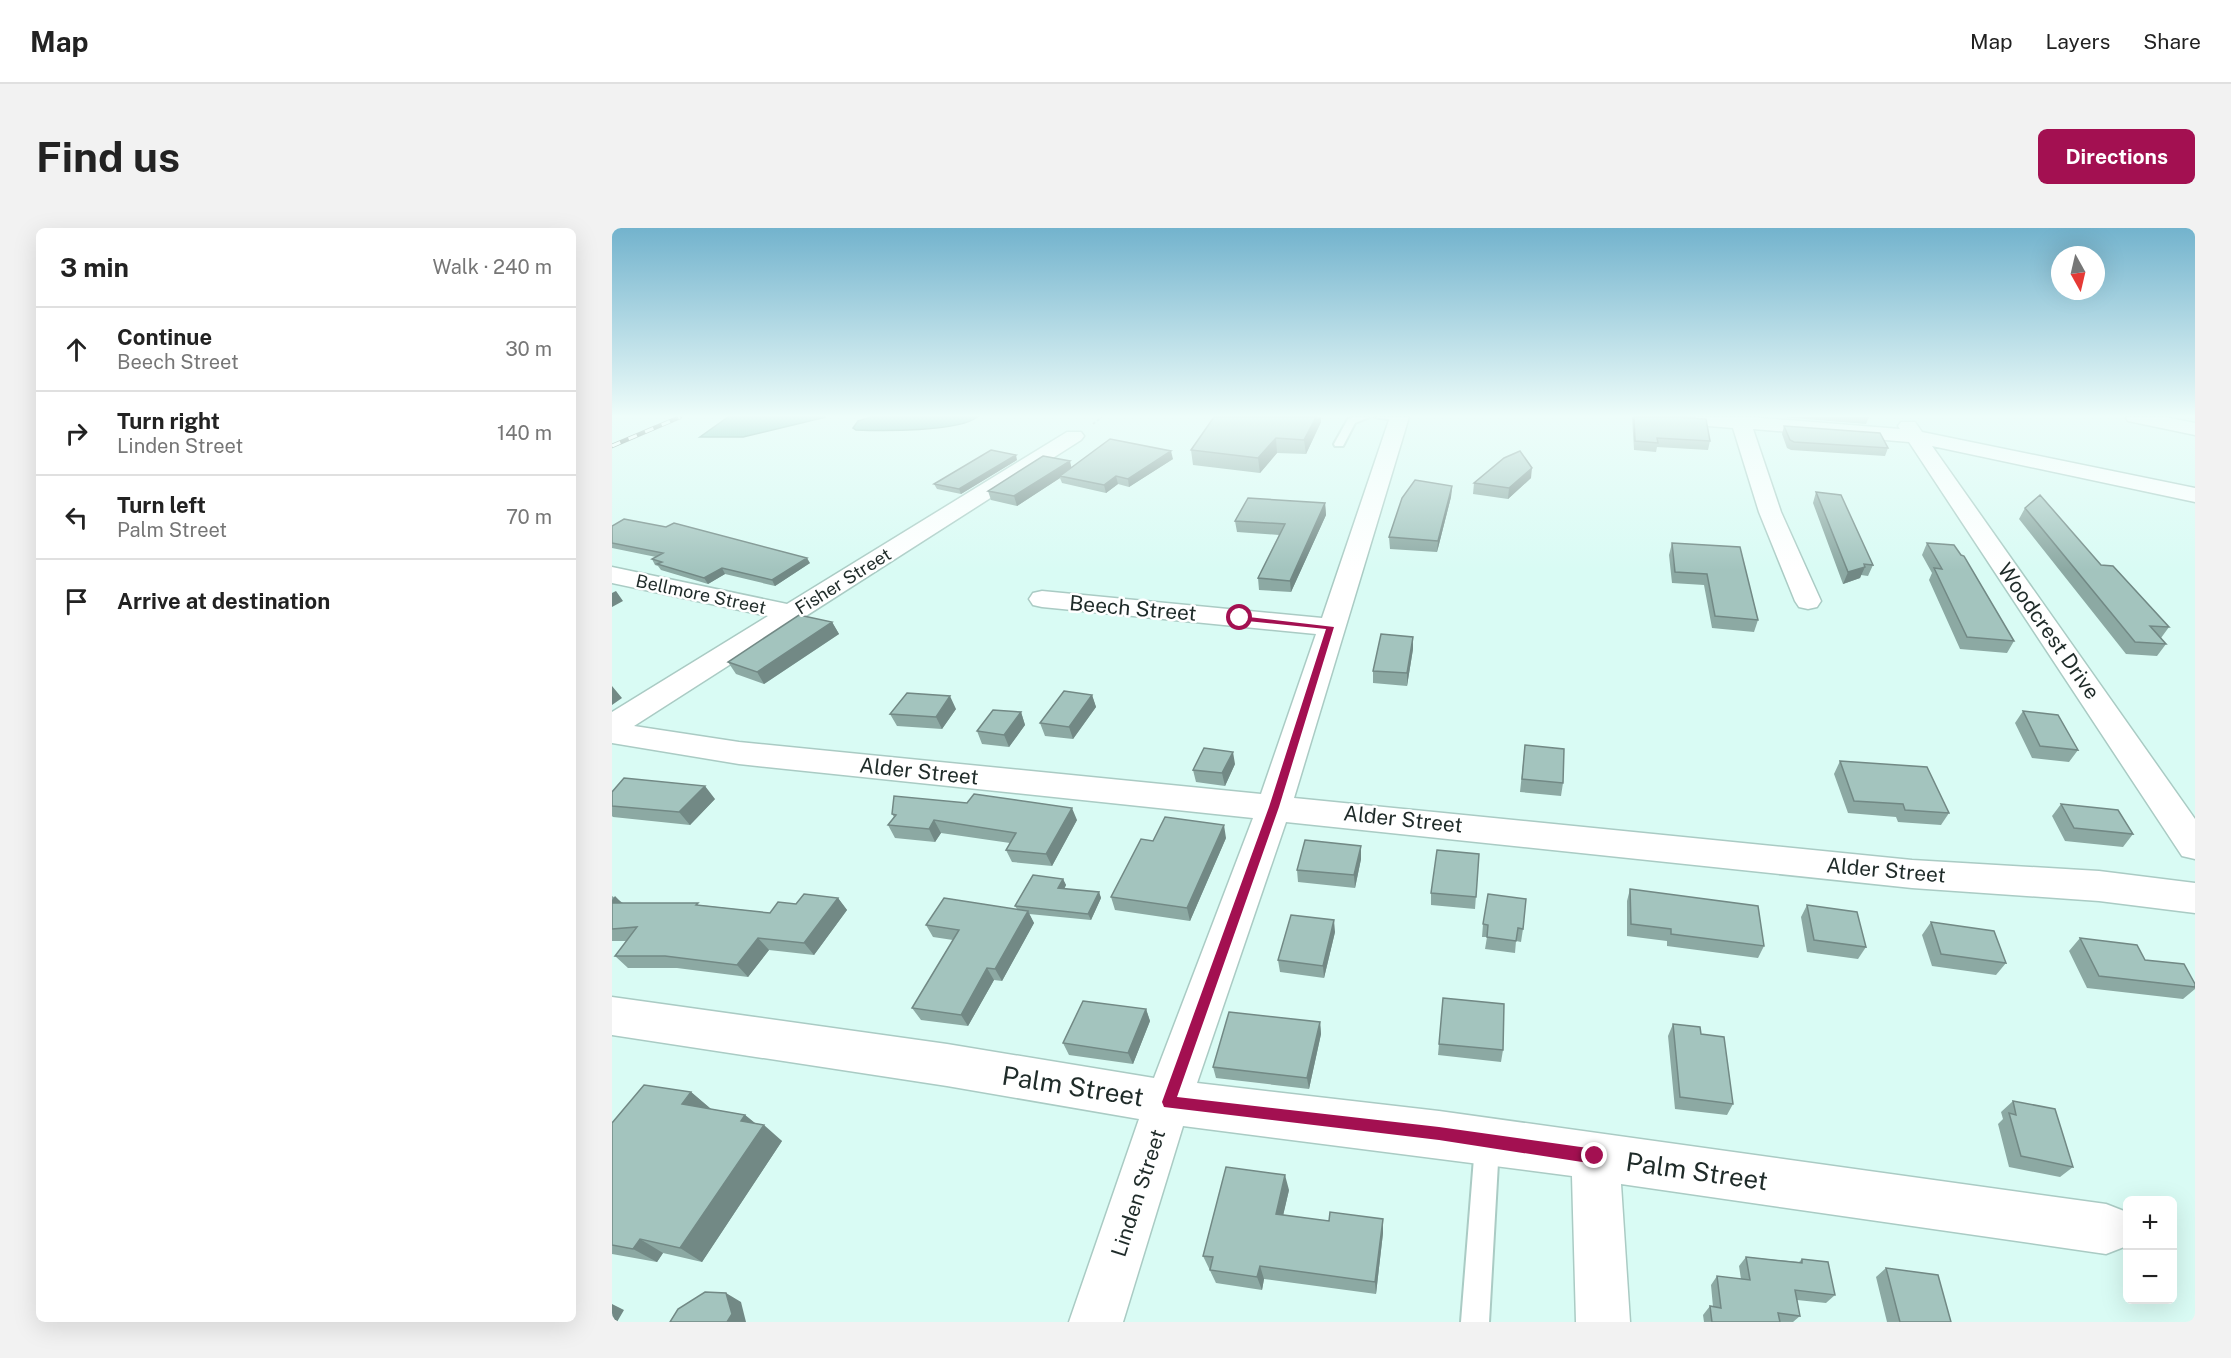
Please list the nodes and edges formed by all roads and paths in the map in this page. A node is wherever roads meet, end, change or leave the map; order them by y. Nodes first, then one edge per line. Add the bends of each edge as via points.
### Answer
1 (1023, 468) edge
2 (1383, 468) edge
3 (1756, 468) edge
4 (1936, 468) edge
5 (2081, 468) edge
6 (2195, 495) edge
7 (612, 575) edge
8 (1042, 599) dead end
9 (1808, 601) dead end
10 (790, 613) junction
11 (1330, 627) junction
12 (612, 726) edge
13 (612, 732) edge
14 (1274, 807) junction
15 (2195, 846) edge
16 (2195, 898) edge
17 (612, 1016) edge
18 (1168, 1102) junction
19 (1488, 1141) junction
20 (1595, 1156) junction
21 (2106, 1228) dead end
22 (1096, 1322) edge
23 (1475, 1322) edge
24 (1603, 1322) edge

1 - 10 street, Fisher Street
2 - 11 street, Linden Street
3 - 9 street
4 - 15 street, Woodcrest Drive
5 - 6 street
7 - 10 street, Bellmore Street
8 - 11 street, Beech Street
10 - 12 street, Fisher Street
11 - 14 street, Linden Street
13 - 14 street, Alder Street via 739,753
14 - 16 street, Alder Street via 1912,874 2099,886
14 - 18 street, Linden Street
17 - 18 street, Palm Street
18 - 19 street, Palm Street
18 - 22 street, Linden Street
19 - 20 street, Palm Street
19 - 23 lane
20 - 21 street, Palm Street
20 - 24 street

